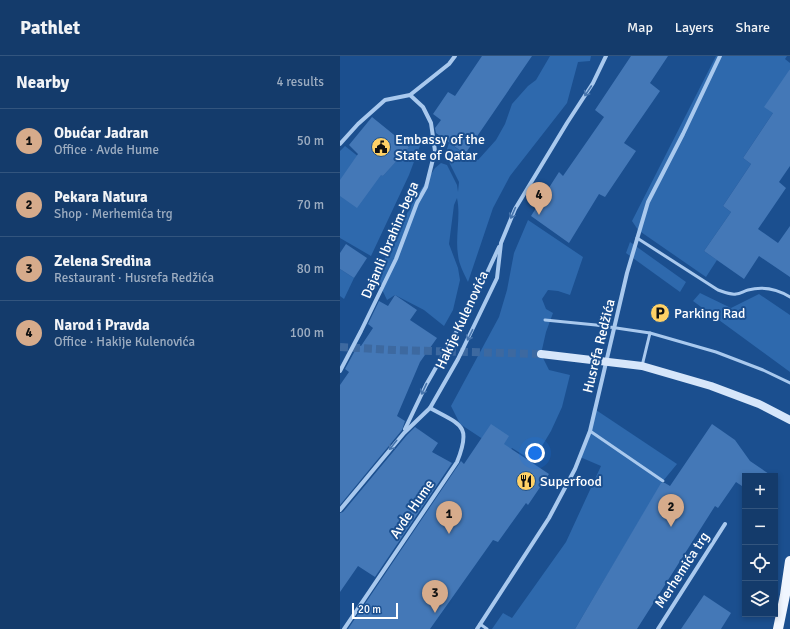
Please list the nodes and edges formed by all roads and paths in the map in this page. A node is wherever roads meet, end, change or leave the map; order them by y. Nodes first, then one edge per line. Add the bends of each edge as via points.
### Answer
1 (456, 56) edge
2 (606, 56) edge
3 (720, 56) edge
4 (410, 95) junction
5 (340, 144) edge
6 (637, 238) junction
7 (501, 243) junction
8 (790, 297) edge
9 (545, 320) dead end
10 (650, 333) junction
11 (541, 354) tunnel mouth
12 (642, 366) junction
13 (340, 371) edge
14 (790, 383) edge
15 (430, 408) junction
16 (790, 420) edge
17 (590, 431) junction
18 (404, 433) junction
19 (663, 481) dead end
20 (340, 510) edge
21 (725, 524) dead end
22 (790, 561) edge
23 (480, 624) junction
24 (344, 629) edge
25 (477, 629) edge
26 (487, 629) edge
27 (658, 629) edge
28 (778, 629) edge

1 - 4 street
2 -> 7 street, Hakije Kulenovića via 593,83 515,209
3 - 6 street, Husrefa Redžića via 648,202
4 - 5 street via 385,100
4 - 13 street, Dajanli Ibrahim-bega via 423,107 431,123 435,151 426,187 417,203 396,259
6 - 8 lane via 718,290 738,294 746,290 766,288
6 - 17 street, Husrefa Redžića
7 -> 15 street, Hakije Kulenovića via 497,278 458,359
7 -> 18 street via 474,301 426,385
9 - 10 lane, bridge
10 - 12 lane
10 - 14 lane, bridge via 716,352
11 - 12 main road, bridge
12 - 16 main road, bridge via 711,386 759,404
15 - 18 street, Hakije Kulenovića
15 - 24 street, Avde Hume via 460,425 465,435 464,446 457,462
17 - 19 lane
17 - 23 street, Husrefa Redžića via 575,469 549,518
18 -> 20 street, Hakije Kulenovića
21 - 27 street, Merhemića trg
22 - 28 main road
23 - 25 street, Husrefa Redžića
23 - 26 lane

